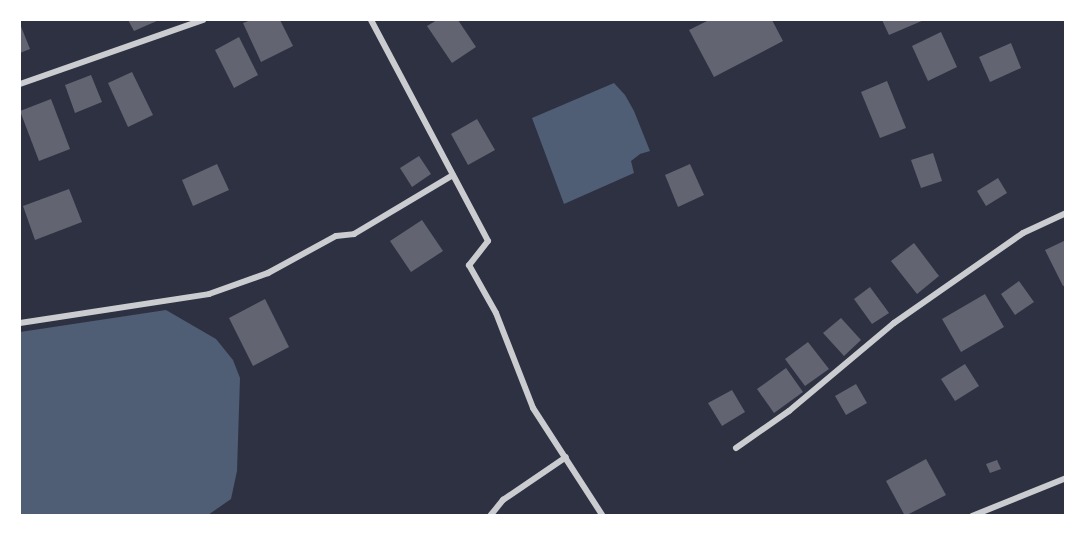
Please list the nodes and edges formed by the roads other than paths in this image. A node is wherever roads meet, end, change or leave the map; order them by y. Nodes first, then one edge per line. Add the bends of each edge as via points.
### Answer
1 (203, 20) edge
2 (371, 20) edge
3 (20, 84) edge
4 (453, 175) junction
5 (1065, 213) edge
6 (20, 323) edge
7 (736, 448) dead end
8 (566, 457) junction
9 (1065, 478) edge
10 (490, 516) edge
11 (603, 516) edge
12 (972, 516) edge

1 - 3 street
2 - 4 street
4 - 6 street via 354,234 336,236 268,273 209,294
4 - 8 street via 488,241 469,265 496,313 533,408
5 - 7 street via 1023,233 894,323 789,411
8 - 10 street via 503,500
8 - 11 street
9 - 12 street

